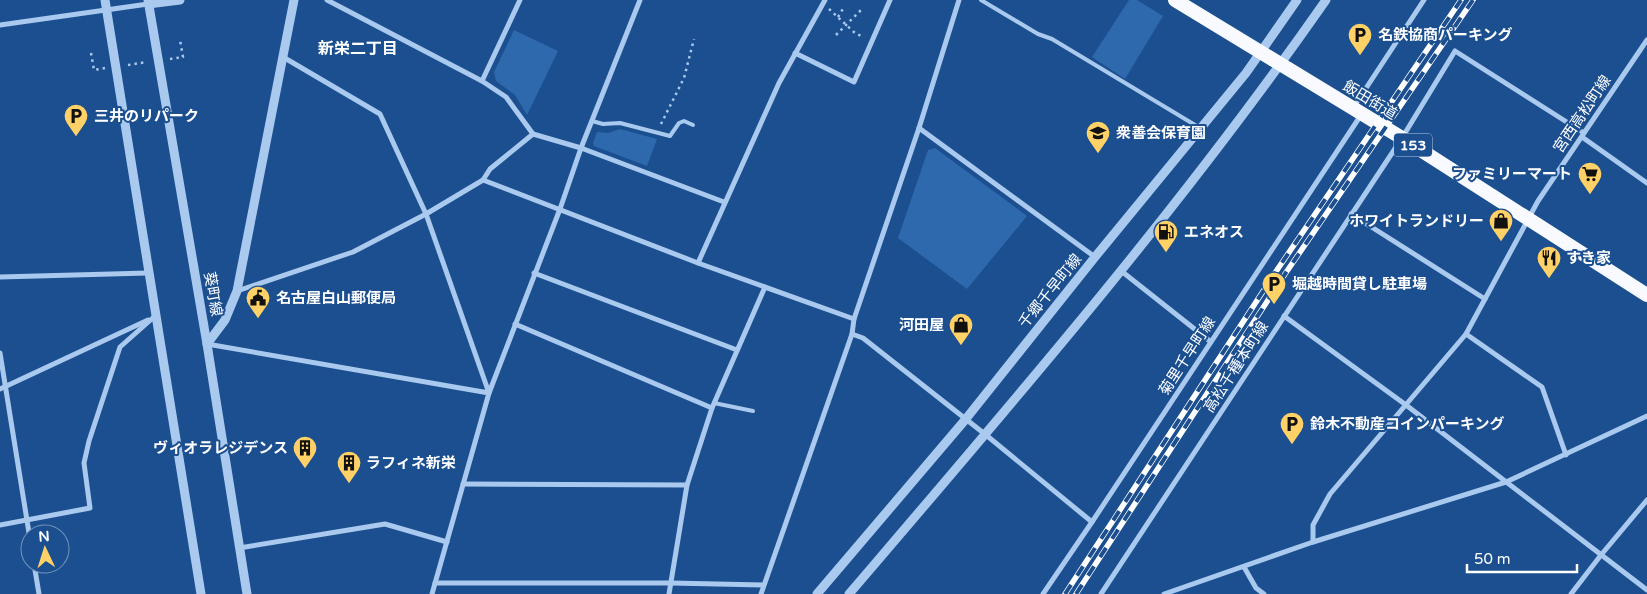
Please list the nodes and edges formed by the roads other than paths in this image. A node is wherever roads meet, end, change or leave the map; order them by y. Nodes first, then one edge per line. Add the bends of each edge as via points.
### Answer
1 (104, 0) edge
2 (180, 0) edge
3 (294, 0) edge
4 (328, 0) edge
5 (520, 0) edge
6 (640, 0) edge
7 (825, 0) edge
8 (890, 0) edge
9 (959, 0) edge
10 (981, 0) edge
11 (1176, 0) edge
12 (1297, 0) edge
13 (1326, 0) edge
14 (1424, 0) edge
15 (148, 2) edge
16 (106, 10) junction
17 (0, 25) edge
18 (1647, 40) edge
19 (795, 53) junction
20 (1261, 53) junction
21 (282, 57) junction
22 (1281, 65) junction
23 (482, 81) junction
24 (1357, 111) junction
25 (592, 121) junction
26 (693, 125) dead end
27 (919, 128) junction
28 (1200, 128) junction
29 (533, 134) junction
30 (1583, 135) junction
31 (1402, 138) junction
32 (581, 148) junction
33 (483, 180) junction
34 (1647, 184) edge
35 (724, 202) junction
36 (560, 209) junction
37 (426, 214) junction
38 (1351, 214) junction
39 (1529, 218) junction
40 (1095, 257) junction
41 (698, 262) junction
42 (1120, 270) junction
43 (148, 273) junction
44 (534, 273) junction
45 (0, 278) edge
46 (764, 287) junction
47 (237, 291) junction
48 (1647, 295) edge
49 (1485, 299) junction
50 (155, 316) junction
51 (1284, 316) junction
52 (854, 319) junction
53 (515, 324) junction
54 (852, 334) junction
55 (1466, 334) junction
56 (1211, 342) junction
57 (207, 344) junction
58 (737, 350) junction
59 (0, 353) edge
60 (3, 388) edge
61 (489, 392) junction
62 (713, 405) junction
63 (1406, 405) junction
64 (753, 412) dead end
65 (1647, 416) edge
66 (965, 420) junction
67 (986, 435) junction
68 (1566, 455) junction
69 (1506, 482) junction
70 (463, 484) junction
71 (687, 485) junction
72 (1647, 500) edge
73 (27, 520) junction
74 (1092, 522) junction
75 (28, 524) edge
76 (0, 525) edge
77 (446, 542) junction
78 (1313, 542) junction
79 (239, 548) junction
80 (1601, 555) junction
81 (1244, 567) junction
82 (36, 574) edge
83 (435, 583) junction
84 (671, 583) junction
85 (763, 585) junction
86 (1647, 590) edge
87 (39, 594) edge
88 (201, 594) edge
89 (247, 594) edge
90 (432, 594) edge
91 (669, 594) edge
92 (761, 594) edge
93 (818, 594) edge
94 (849, 594) edge
95 (1043, 594) edge
96 (1102, 594) edge
97 (1164, 594) edge
98 (1264, 594) edge
99 (1571, 594) edge

1 - 16 street
2 - 15 street
3 - 21 street
4 - 23 street
5 - 23 street
6 - 25 street
7 - 19 street
8 - 19 street via 854,82
9 - 27 street
10 - 28 lane
11 - 20 highway, 飯田街道 / 153
12 - 20 street, 千郷千早町線
13 - 22 street
14 - 24 street, 菊里千早町線
15 - 16 street
15 - 57 street, 葵町線
16 - 17 street
16 - 43 street
18 - 30 street, 宮西高松町線
19 - 35 street
20 - 22 highway, 飯田街道 / 153
20 - 28 street, 千郷千早町線
21 - 37 street via 380,114
21 - 47 street
22 - 24 highway, 飯田街道 / 153
22 - 42 street
23 - 29 street via 506,97
24 - 31 highway, 飯田街道 / 153
24 - 56 street, 菊里千早町線 via 1350,131
25 - 26 lane via 620,123 670,136 679,122
25 - 32 street
27 - 40 street
27 - 52 street
28 - 40 street, 千郷千早町線
29 - 32 street
29 - 33 street via 490,169
30 - 31 street, 高松千種本町線 via 1455,51
30 - 34 street
30 - 39 street, 宮西高松町線
31 - 38 street, 高松千種本町線
31 - 39 highway, 飯田街道 / 153
32 - 35 street
32 - 36 street
33 - 36 street
33 - 37 street
35 - 41 street
36 - 41 street
36 - 44 street
37 - 47 street via 353,252
37 - 61 street
38 - 49 street
38 - 51 street, 高松千種本町線
39 - 48 highway, 飯田街道 / 153
39 - 49 street, 宮西高松町線
40 - 66 street, 千郷千早町線
41 - 46 street
42 - 56 street
42 - 67 street
43 - 45 street
43 - 50 street
44 - 53 street
44 - 58 street
46 - 52 street
46 - 58 street
47 - 57 street via 225,320
49 - 55 street, 宮西高松町線
50 - 60 street
50 - 73 street via 120,347 84,463 90,508
50 - 88 street
51 - 63 street
51 - 96 street, 高松千種本町線
52 - 54 street
53 - 61 street
53 - 62 street
54 - 66 street via 862,338
54 - 85 street
55 - 63 street, 宮西高松町線
55 - 68 street via 1542,387
56 - 74 street, 菊里千早町線
57 - 61 street
57 - 79 street, 葵町線
58 - 62 street
59 - 60 street
60 - 73 street
61 - 70 street
62 - 64 lane
62 - 71 street
63 - 69 street
63 - 78 street, 宮西高松町線 via 1330,494 1313,526
65 - 68 street
66 - 67 street
66 - 93 street, 千郷千早町線
67 - 74 street
67 - 94 street
68 - 69 street
69 - 78 street
69 - 80 street
70 - 71 street
70 - 77 street
71 - 84 street
72 - 80 street
73 - 75 street
73 - 76 street
74 - 95 street, 菊里千早町線
77 - 79 street via 385,524
77 - 83 street
78 - 81 street
79 - 89 street, 葵町線
80 - 86 street
80 - 99 street
81 - 97 street
81 - 98 street via 1256,588
82 - 87 street
83 - 84 street
83 - 90 street
84 - 85 street
84 - 91 street
85 - 92 street

